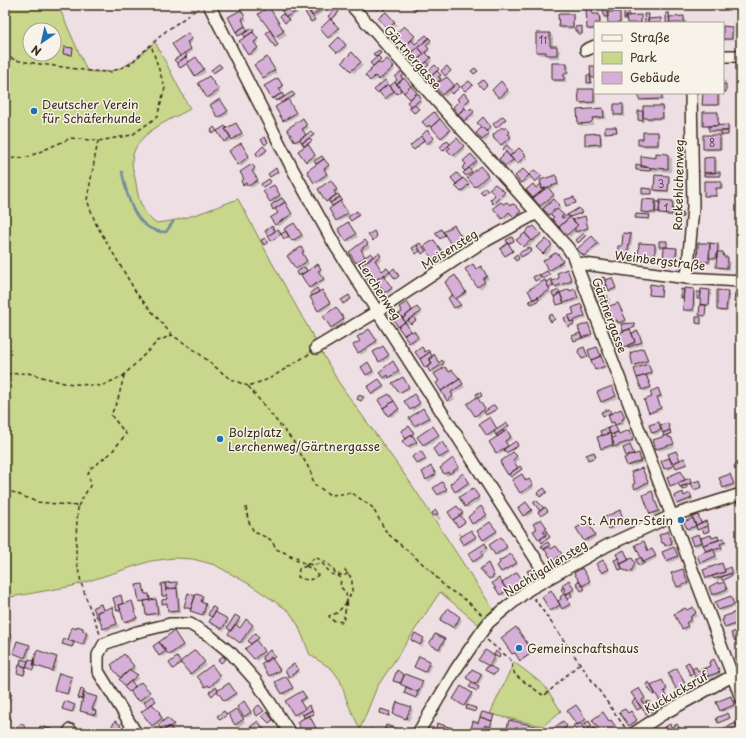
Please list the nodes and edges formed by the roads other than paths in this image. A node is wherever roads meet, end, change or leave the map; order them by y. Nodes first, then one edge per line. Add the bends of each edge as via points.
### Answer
1 (209, 5) edge
2 (350, 5) edge
3 (724, 56) edge
4 (741, 56) edge
5 (691, 94) edge
6 (537, 213) junction
7 (577, 263) junction
8 (687, 278) junction
9 (741, 281) edge
10 (378, 311) junction
11 (316, 348) road end
12 (741, 494) edge
13 (671, 516) junction
14 (548, 578) junction
15 (732, 676) junction
16 (741, 698) edge
17 (136, 733) edge
18 (290, 733) edge
19 (418, 733) edge
20 (634, 733) edge

1 - 10 street, Lerchenweg via 293,170 336,247
2 - 6 street, Gärtnergasse
3 - 4 street
5 - 8 street, Rotkehlchenweg via 693,207
6 - 7 street, Gärtnergasse via 568,248
6 - 10 street, Meisensteg via 478,245
7 - 8 street, Weinbergstraße
7 - 13 street, Gärtnergasse
8 - 9 street, Weinbergstraße
10 - 11 street, Meisensteg
10 - 14 street, Lerchenweg
12 - 13 street, Nachtigallensteg
13 - 14 street, Nachtigallensteg via 608,545
13 - 15 street, Gärtnergasse
14 - 19 street, Nachtigallensteg via 528,590 489,622 456,669
15 - 16 street, Gärtnergasse
15 - 20 street, Kuckucksruf
17 - 18 street via 98,671 98,655 104,644 170,624 190,624 232,654 256,681

